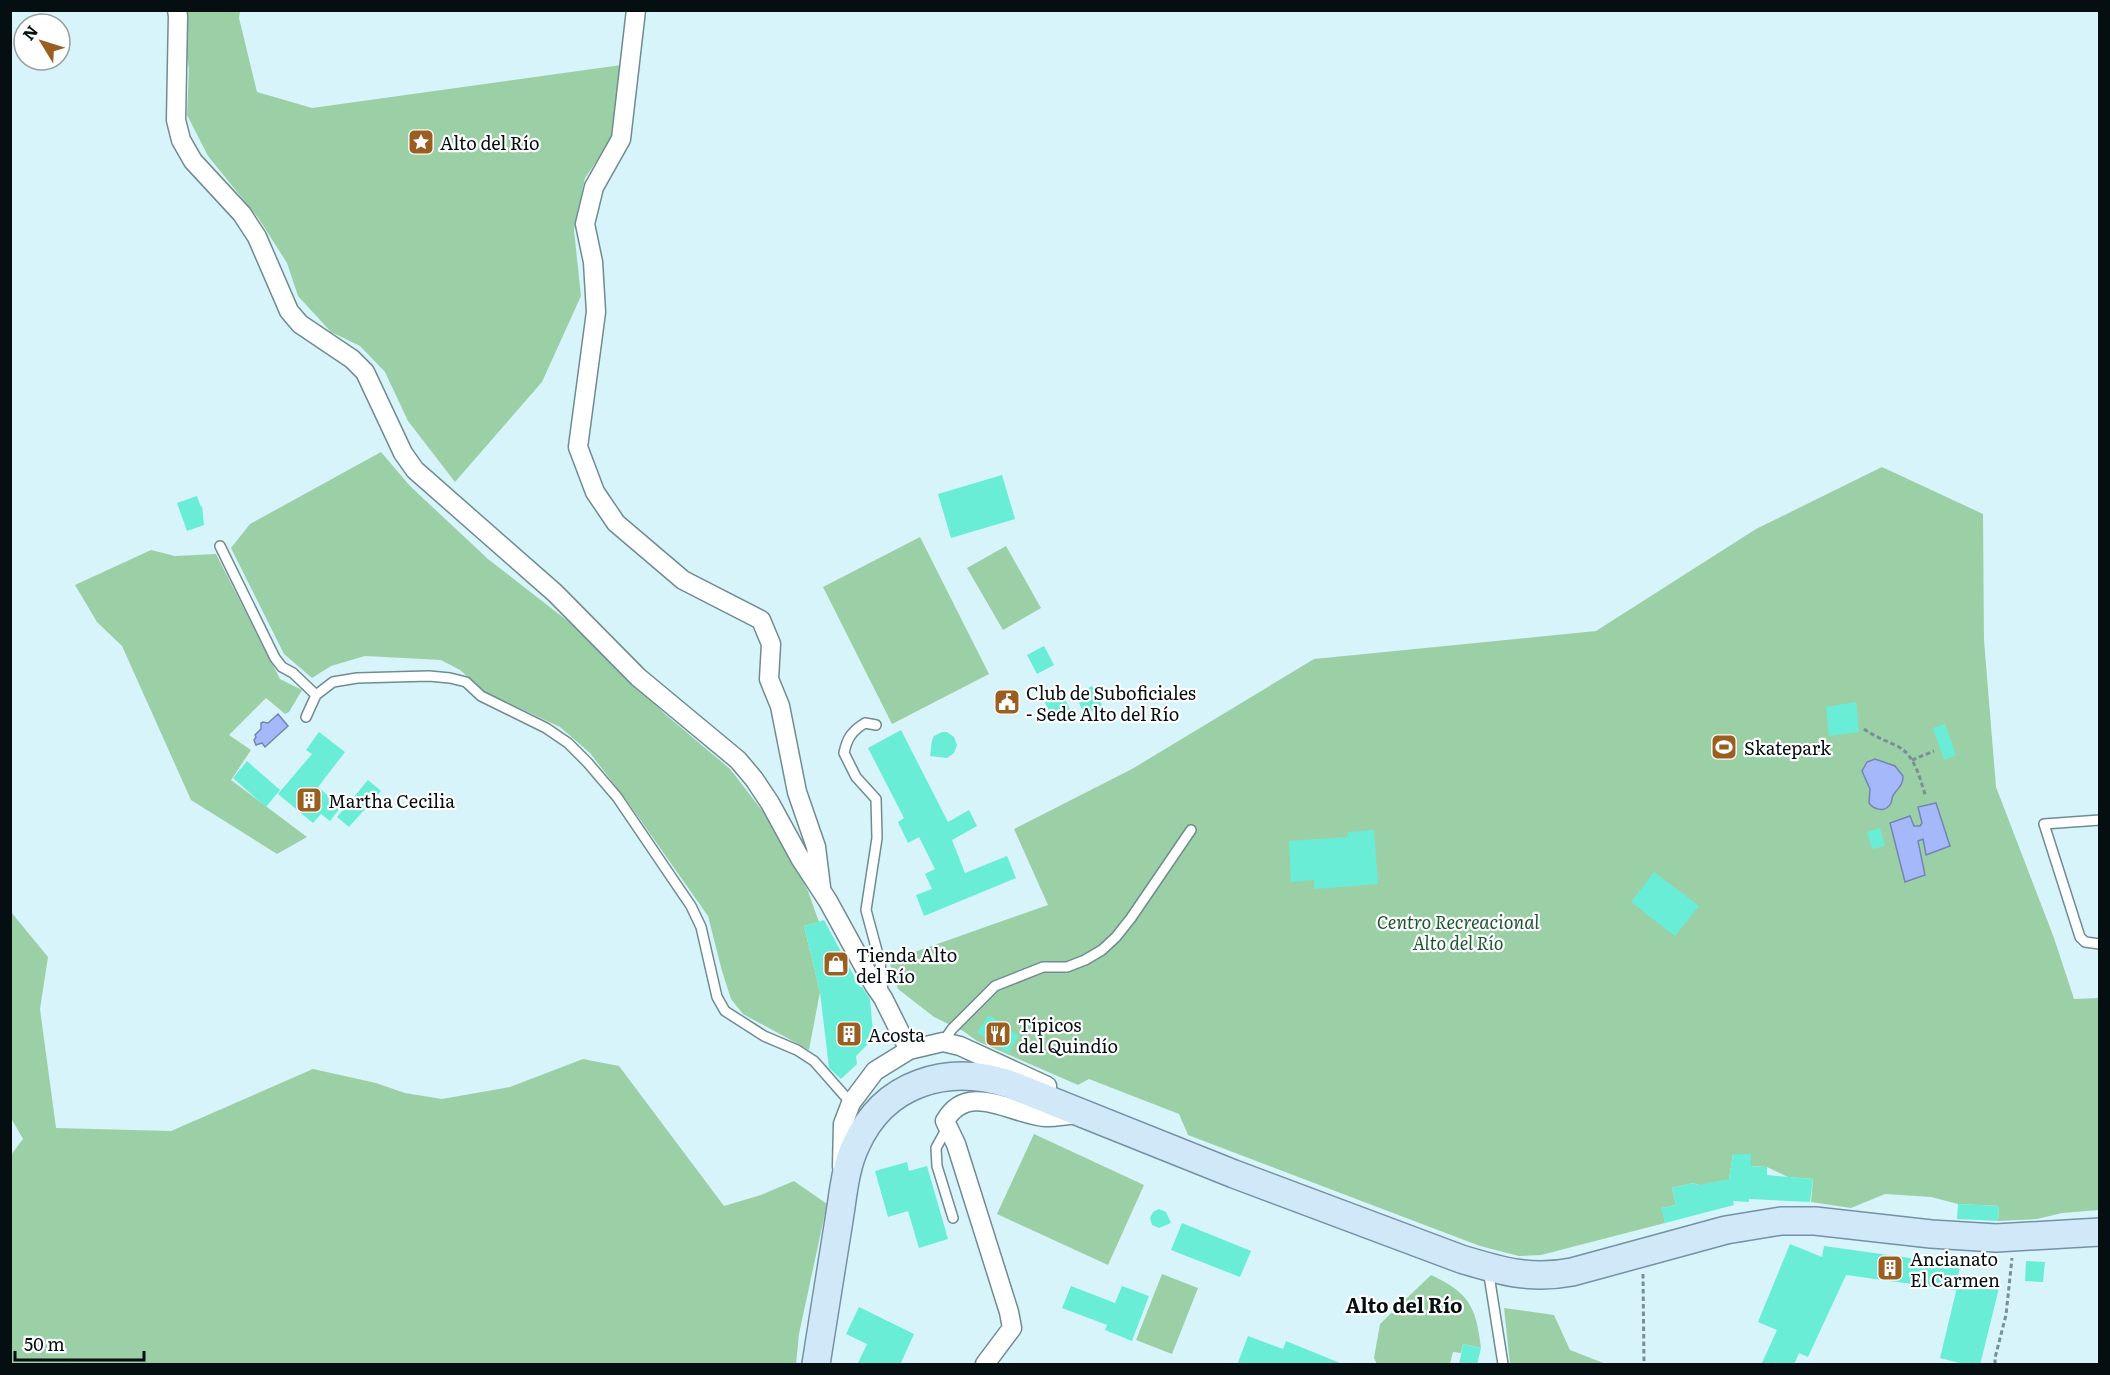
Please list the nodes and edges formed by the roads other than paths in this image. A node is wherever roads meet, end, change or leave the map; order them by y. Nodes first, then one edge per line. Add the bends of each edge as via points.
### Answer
1 (177, 10) edge
2 (636, 10) edge
3 (220, 546) dead end
4 (316, 695) junction
5 (306, 717) dead end
6 (876, 725) dead end
7 (2100, 820) edge
8 (1191, 831) dead end
9 (822, 892) junction
10 (2100, 944) edge
11 (883, 998) junction
12 (943, 1042) junction
13 (909, 1050) junction
14 (851, 1103) junction
15 (1085, 1114) junction
16 (947, 1128) junction
17 (1211, 1165) junction
18 (842, 1201) junction
19 (953, 1218) dead end
20 (2100, 1232) edge
21 (1488, 1267) junction
22 (816, 1365) edge
23 (985, 1365) edge
24 (1503, 1365) edge

1 - 9 street via 176,120 181,140 193,161 242,214 257,237 289,311 300,324 365,372 415,470 555,593 638,677 738,760 770,803
2 - 9 street via 621,139 594,188 585,224 593,262 596,312 578,447 594,492 616,523 683,580 761,620 771,644 769,679 780,706 797,792 816,847
3 - 4 lane via 275,658
4 - 5 lane
4 - 14 lane via 333,682 357,678 450,678 466,682 481,696 568,743 617,797 691,906 702,927 717,997 725,1011 814,1061
6 - 11 lane via 865,723 853,730 844,753 856,777 876,799 877,838 866,910 880,962
7 - 10 lane via 2044,824 2080,937 2085,942
8 - 12 lane via 1131,918 1102,950 1067,967 1043,967 994,986
9 - 11 street
11 - 13 street
12 - 13 street
12 - 17 street via 981,1055
13 - 14 street via 875,1071
14 - 18 street via 843,1124
15 - 16 street via 1044,1117 995,1102 967,1103 950,1112 945,1121
15 - 17 main road
15 - 18 main road via 988,1077 933,1078 898,1095 867,1126 856,1144
16 - 19 lane via 936,1148 937,1166
16 - 23 street via 956,1144 1012,1328
17 - 21 main road
18 - 22 main road
20 - 21 main road via 2013,1238 1781,1221 1726,1230 1549,1276
21 - 24 lane

